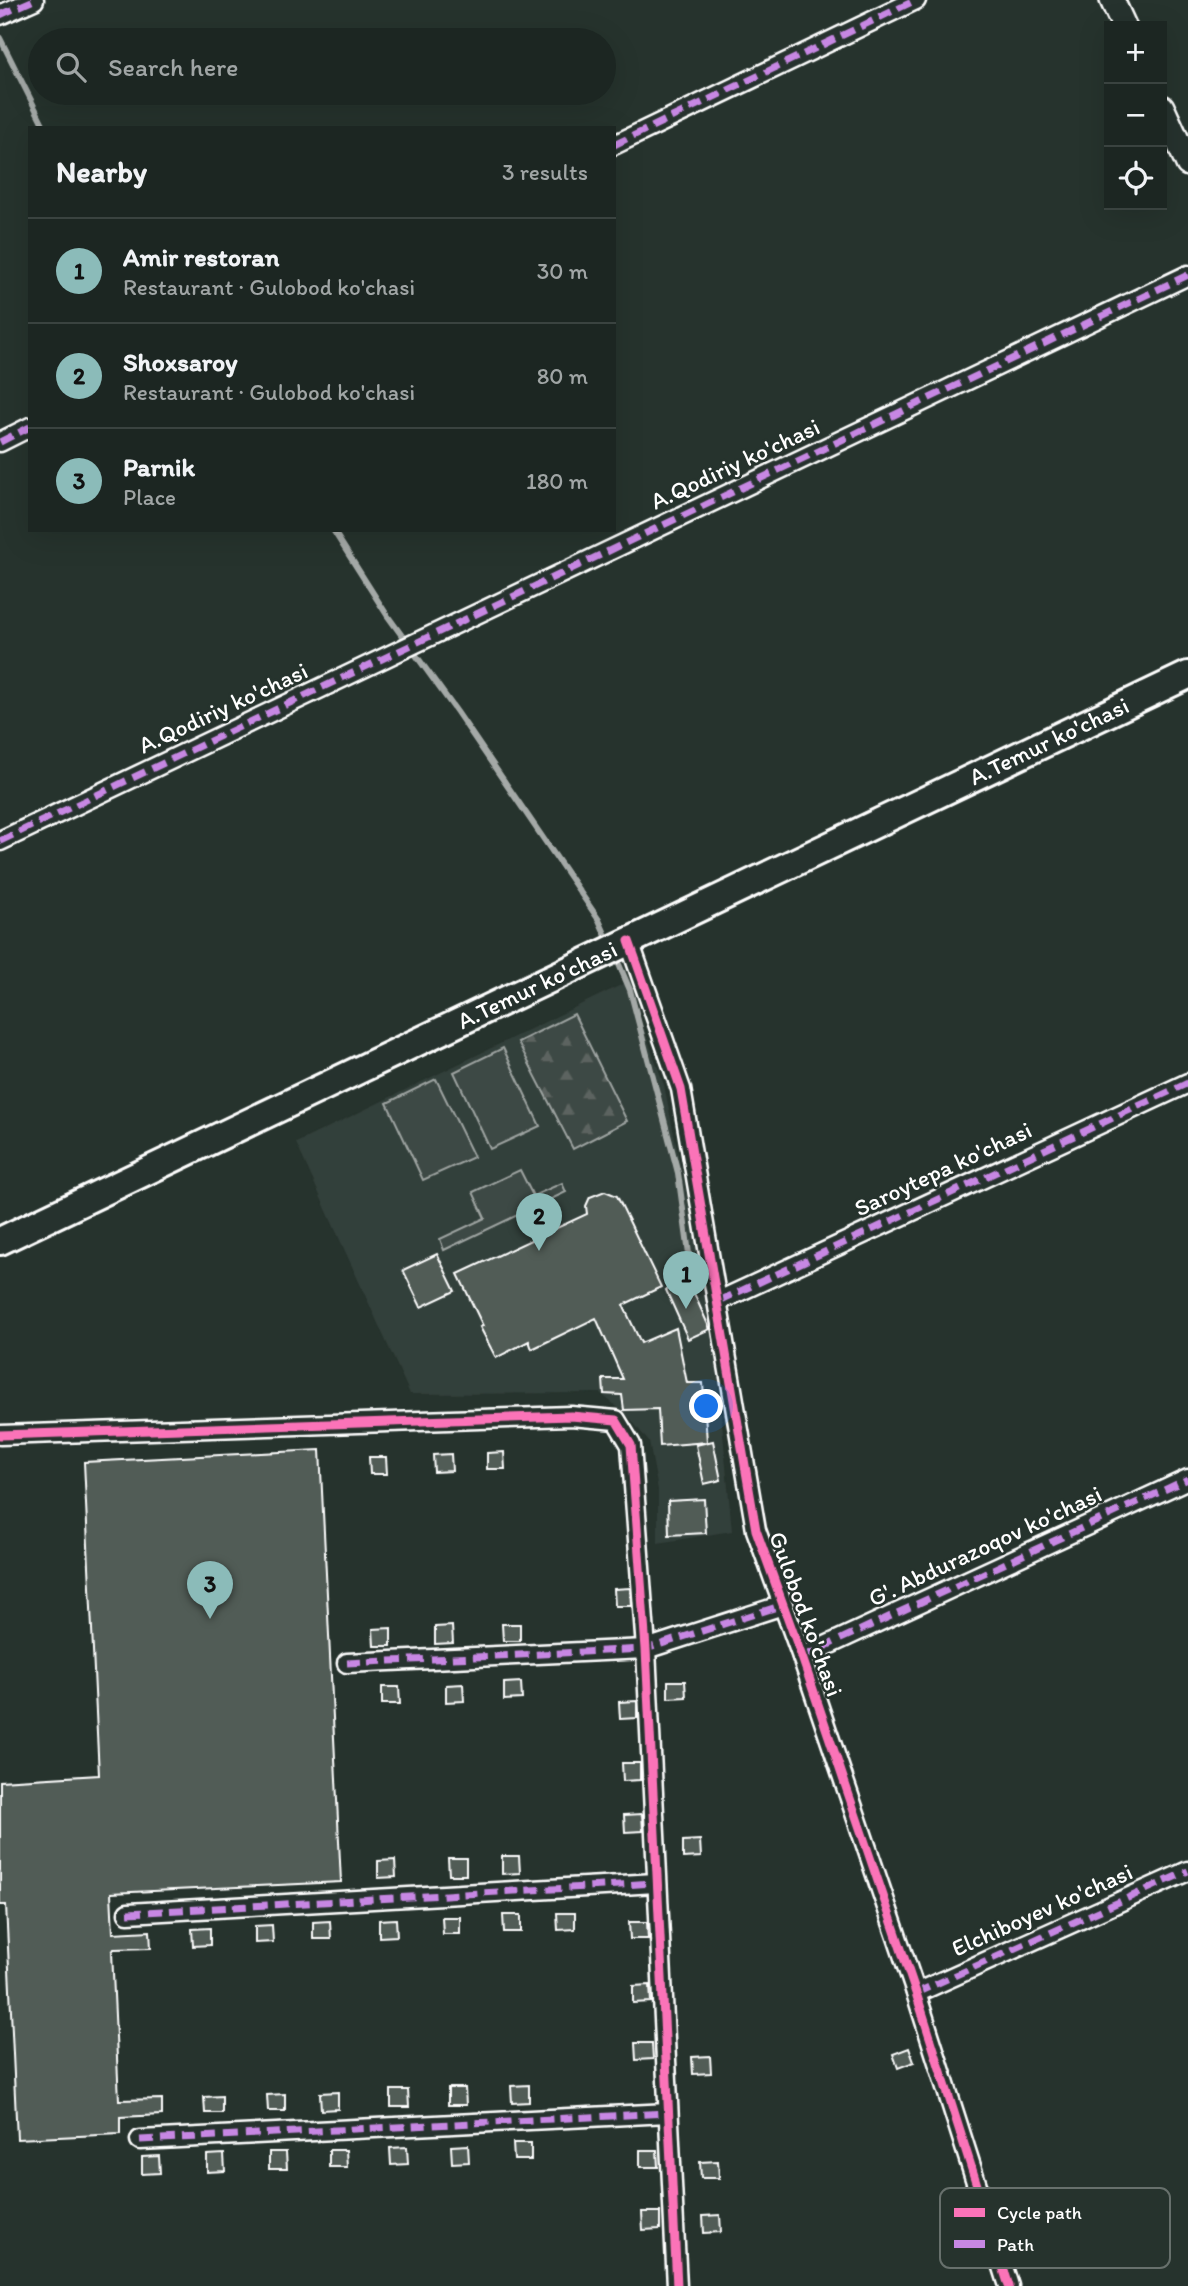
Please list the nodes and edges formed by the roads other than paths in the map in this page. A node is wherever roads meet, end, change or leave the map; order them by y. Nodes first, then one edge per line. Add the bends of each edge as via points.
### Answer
1 (34, 0) edge
2 (916, 0) edge
3 (1112, 0) edge
4 (0, 15) edge
5 (1122, 21) edge
6 (1167, 118) edge
7 (616, 144) edge
8 (1188, 164) edge
9 (1188, 275) edge
10 (28, 428) edge
11 (0, 442) edge
12 (1188, 675) edge
13 (0, 841) edge
14 (629, 941) junction
15 (1188, 1083) edge
16 (0, 1241) edge
17 (719, 1301) junction
18 (0, 1435) edge
19 (1188, 1479) edge
20 (783, 1605) junction
21 (646, 1649) junction
22 (802, 1657) junction
23 (347, 1663) dead end
24 (1188, 1871) edge
25 (656, 1883) junction
26 (128, 1913) dead end
27 (916, 1993) junction
28 (668, 2113) junction
29 (140, 2140) dead end
30 (978, 2188) edge
31 (1003, 2268) edge
32 (677, 2286) edge
33 (1009, 2286) edge

1 - 4 street
2 - 7 street
3 - 5 street
6 - 8 street
9 - 13 street, A.Qodiriy ko'chasi
10 - 11 street
12 - 14 main road, A.Temur ko'chasi
14 - 16 main road, A.Temur ko'chasi
14 - 17 street, Gulobod ko'chasi via 681,1089
15 - 17 street, Saroytepa ko'chasi
17 - 20 street, Gulobod ko'chasi via 755,1530
18 - 21 street via 571,1416 616,1420 631,1445
19 - 22 street, G'. Abdurazoqov ko'chasi
20 - 21 street
20 - 22 street, Gulobod ko'chasi
21 - 23 street
21 - 25 street
22 - 27 street, Gulobod ko'chasi
24 - 27 street, Elchiboyev ko'chasi
25 - 26 street
25 - 28 street
27 - 30 street, Gulobod ko'chasi
28 - 29 street
28 - 32 street
31 - 33 street, Gulobod ko'chasi

